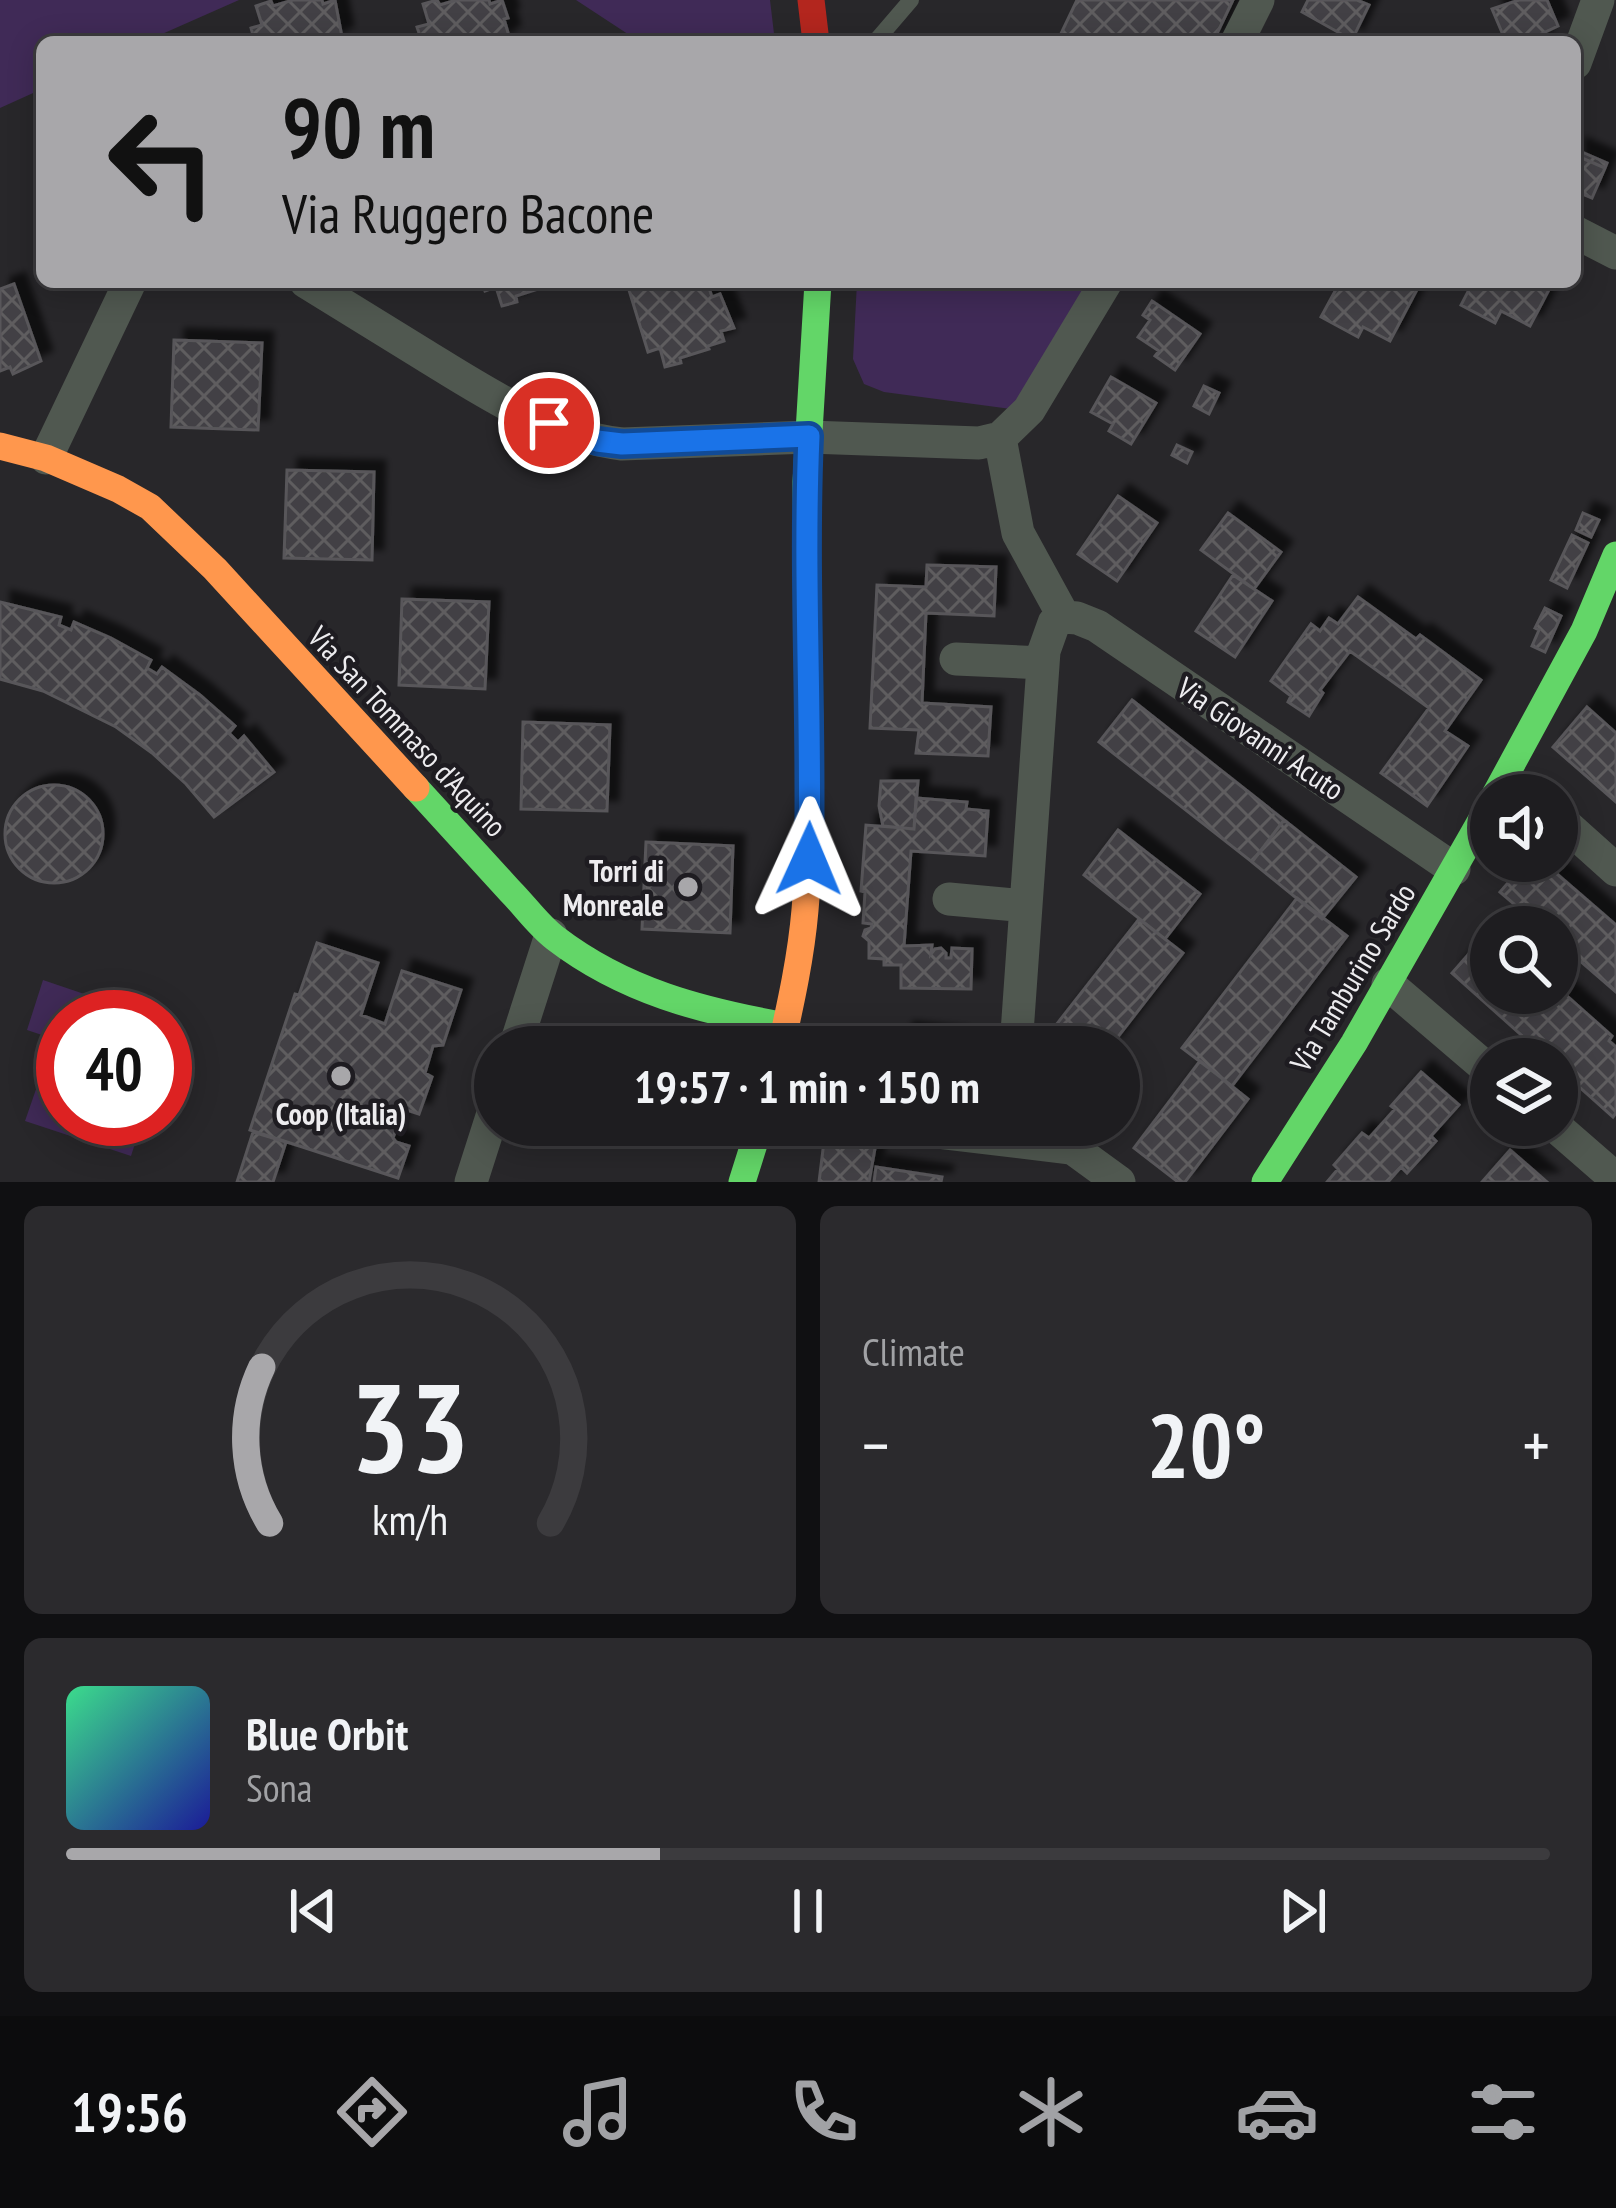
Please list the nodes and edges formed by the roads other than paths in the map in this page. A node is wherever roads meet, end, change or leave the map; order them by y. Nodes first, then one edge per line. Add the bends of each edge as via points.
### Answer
1 (812, 0) edge
2 (910, 0) edge
3 (1258, 0) edge
4 (1598, 0) edge
5 (815, 36) edge
6 (880, 36) edge
7 (1240, 36) edge
8 (1581, 47) edge
9 (1581, 235) edge
10 (1616, 253) edge
11 (127, 288) edge
12 (316, 288) edge
13 (818, 288) edge
14 (1102, 288) edge
15 (809, 436) junction
16 (1000, 438) junction
17 (0, 446) edge
18 (46, 458) junction
19 (1616, 555) edge
20 (1064, 617) junction
21 (956, 659) dead end
22 (1043, 663) junction
23 (1516, 774) edge
24 (1578, 836) edge
25 (1470, 845) edge
26 (1454, 869) junction
27 (1616, 870) edge
28 (949, 899) dead end
29 (1026, 906) junction
30 (551, 935) junction
31 (1388, 984) junction
32 (521, 1026) edge
33 (755, 1026) edge
34 (785, 1026) edge
35 (1017, 1026) edge
36 (1470, 1054) edge
37 (483, 1146) edge
38 (753, 1146) edge
39 (1071, 1146) edge
40 (1578, 1146) edge
41 (1606, 1170) edge
42 (471, 1182) edge
43 (742, 1182) edge
44 (1119, 1182) edge
45 (1265, 1182) edge

1 - 5 street
2 - 6 lane
3 - 7 street
4 - 8 street
9 - 10 street
11 - 18 street
12 - 15 street via 488,394 597,441
13 - 15 street
14 - 16 street via 1029,410
15 - 16 street
15 - 34 street via 809,859
16 - 20 street via 1018,533
17 - 18 street, Via San Tommaso d'Aquino
18 - 30 street, Via San Tommaso d'Aquino via 150,507
19 - 23 street, Via Tamburino Sardo via 1591,636
20 - 22 street via 1054,623
20 - 26 street, Via Giovanni Acuto via 1097,626
21 - 22 street
22 - 29 street
24 - 27 street
25 - 26 street, Via Tamburino Sardo
26 - 31 street, Via Tamburino Sardo
28 - 29 street
29 - 35 street
30 - 32 street
30 - 33 street, Via San Tommaso d'Aquino via 642,989
31 - 36 street
31 - 45 street, Via Tamburino Sardo
37 - 42 street
38 - 43 street
39 - 44 street
40 - 41 street

